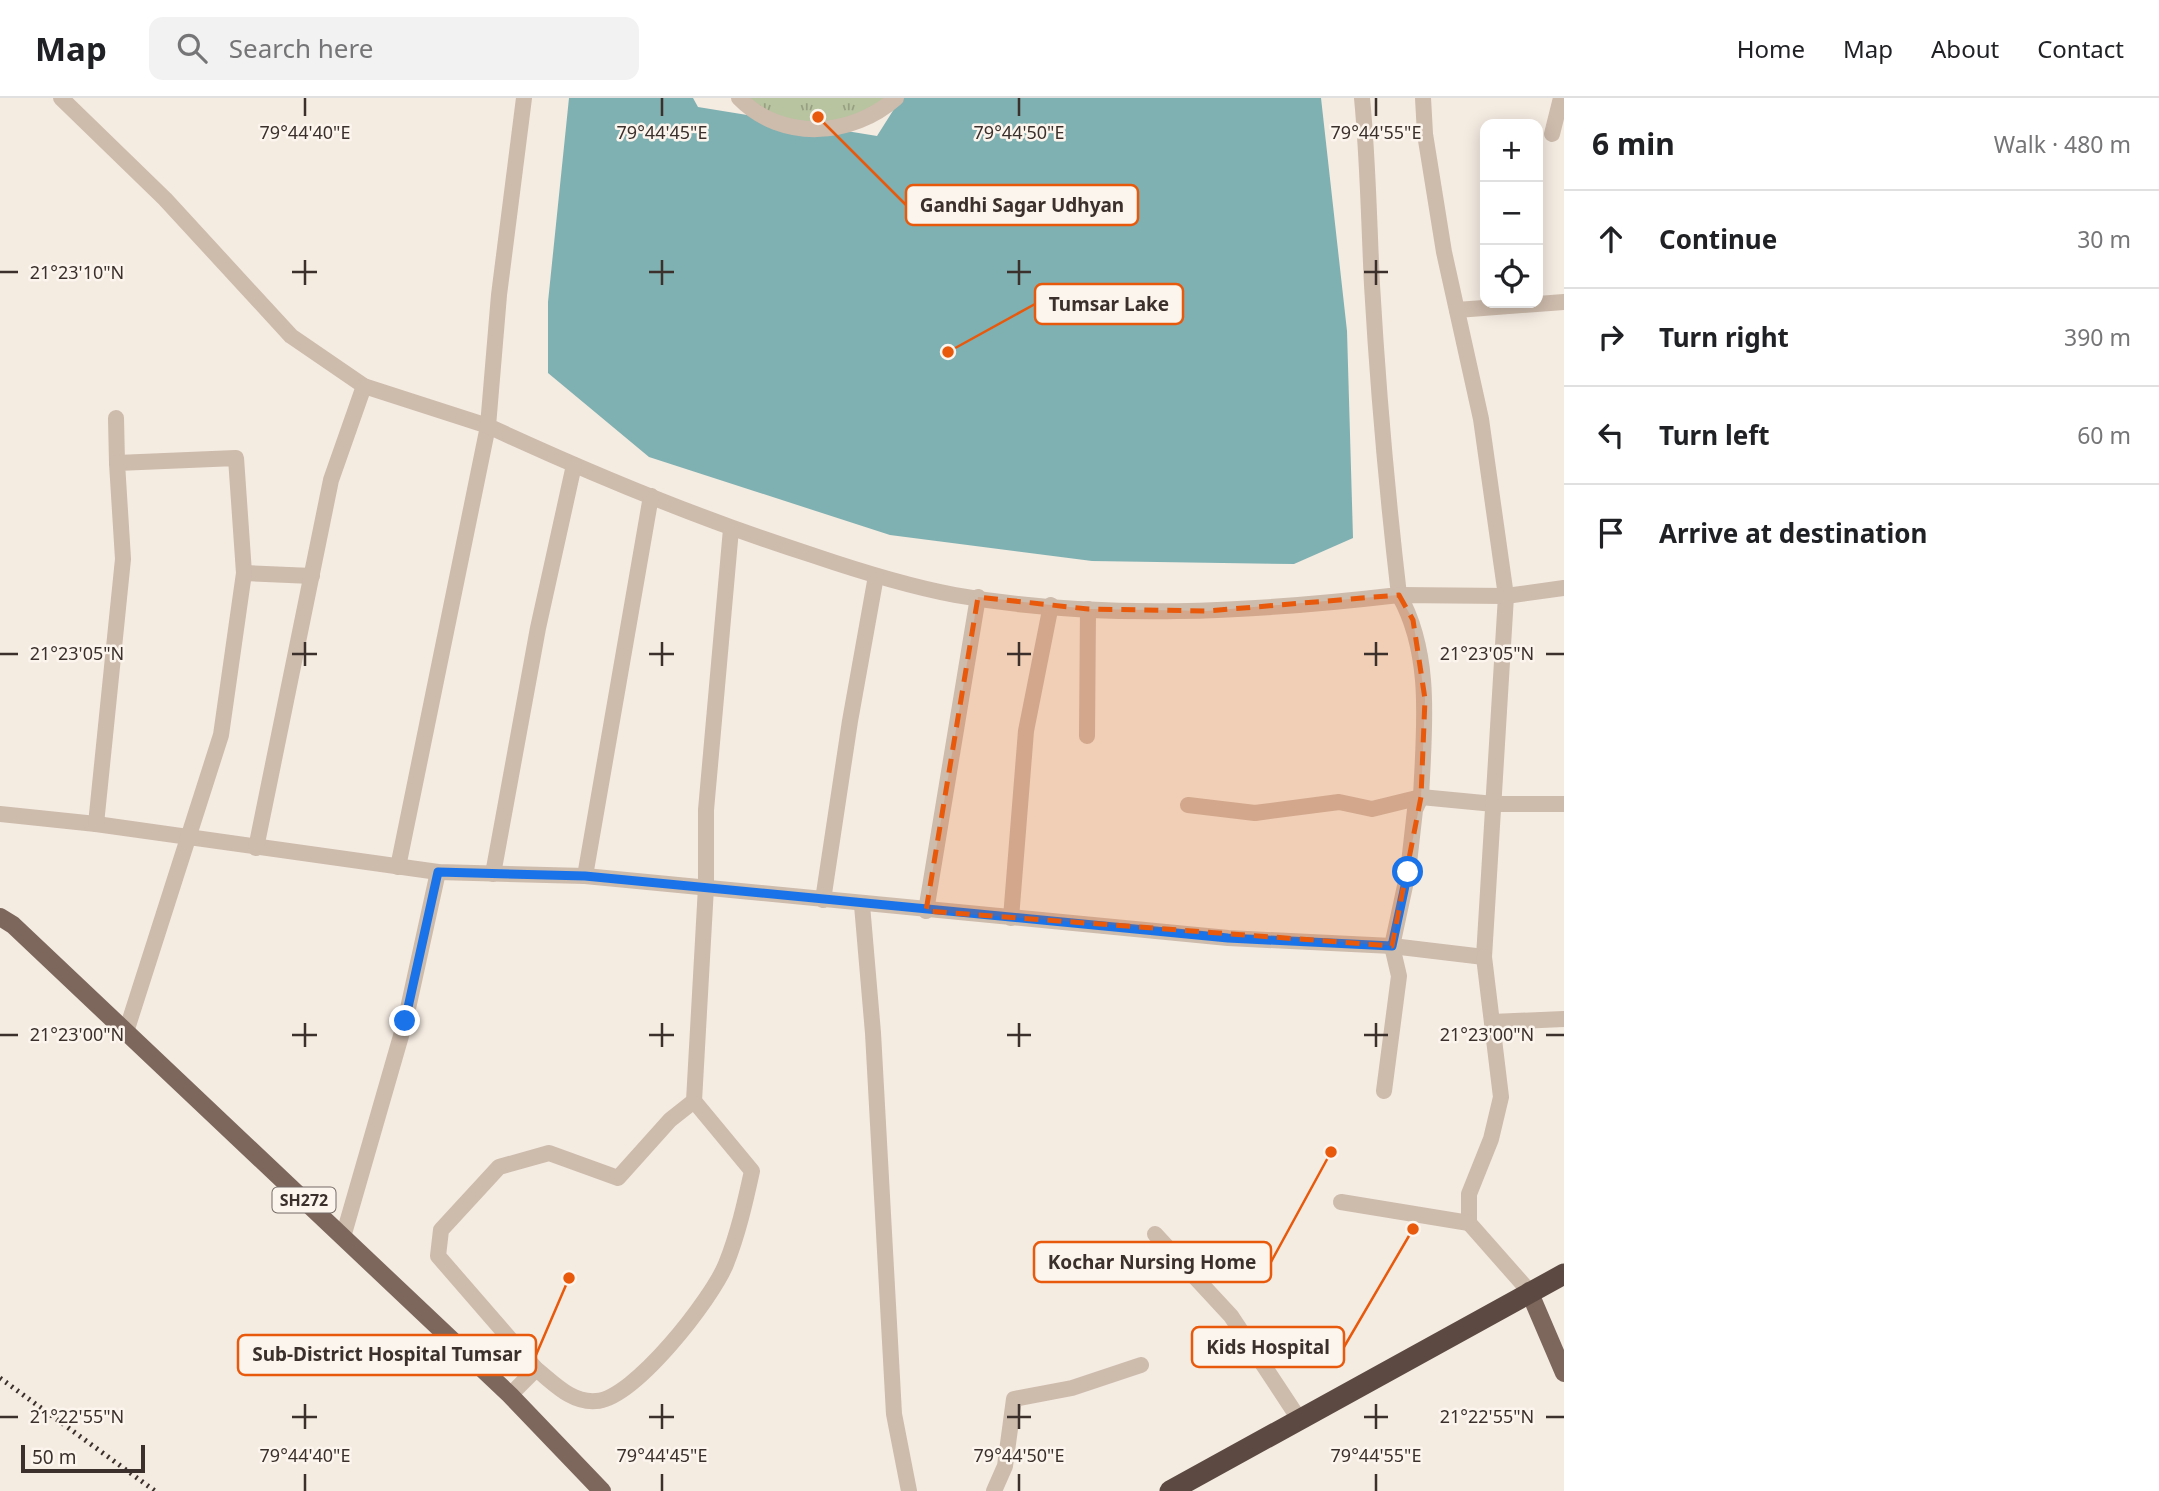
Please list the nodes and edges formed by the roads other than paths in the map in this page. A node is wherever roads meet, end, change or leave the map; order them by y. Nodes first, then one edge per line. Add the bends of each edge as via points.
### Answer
1 (61, 98) edge
2 (524, 98) edge
3 (738, 98) edge
4 (896, 98) edge
5 (1362, 98) edge
6 (1423, 98) edge
7 (1561, 98) edge
8 (1552, 134) dead end
9 (1564, 302) edge
10 (1457, 310) junction
11 (364, 386) junction
12 (116, 418) dead end
13 (488, 426) junction
14 (117, 463) junction
15 (575, 465) junction
16 (651, 496) junction
17 (731, 529) junction
18 (244, 573) junction
19 (312, 576) junction
20 (876, 576) junction
21 (1564, 588) edge
22 (1399, 595) junction
23 (1506, 596) junction
24 (978, 597) junction
25 (1051, 605) junction
26 (1088, 609) junction
27 (1087, 736) dead end
28 (1421, 797) junction
29 (1494, 804) junction
30 (1564, 804) edge
31 (1188, 805) dead end
32 (0, 814) edge
33 (96, 824) junction
34 (187, 839) junction
35 (256, 848) junction
36 (398, 867) junction
37 (438, 872) junction
38 (494, 874) junction
39 (585, 876) junction
40 (706, 887) junction
41 (823, 900) junction
42 (862, 905) junction
43 (926, 911) junction
44 (0, 916) edge
45 (1011, 918) junction
46 (1392, 946) junction
47 (1484, 957) junction
48 (1564, 1019) edge
49 (1492, 1022) junction
50 (126, 1032) junction
51 (1384, 1091) dead end
52 (694, 1101) junction
53 (1341, 1202) dead end
54 (1469, 1223) junction
55 (1155, 1234) dead end
56 (343, 1237) junction
57 (1564, 1274) edge
58 (1529, 1291) junction
59 (1142, 1365) dead end
60 (536, 1369) junction
61 (1564, 1373) edge
62 (510, 1395) junction
63 (1299, 1419) junction
64 (602, 1491) edge
65 (909, 1491) edge
66 (994, 1491) edge
67 (1170, 1491) edge

1 - 11 street via 165,199 291,336
2 - 13 street
3 - 4 street via 772,121 809,130 846,127 880,112
5 - 22 street via 1386,481
6 - 10 street via 1427,147
7 - 8 street
9 - 10 street
10 - 23 street via 1482,419
11 - 13 street
11 - 19 street via 331,480
12 - 14 street
13 - 15 street
13 - 36 street
14 - 18 street via 236,458
14 - 33 street via 123,559
15 - 16 street
15 - 38 street via 538,628
16 - 17 street
16 - 39 street
17 - 20 street
17 - 40 street via 706,810
18 - 19 street
18 - 34 street via 220,735
19 - 35 street
20 - 24 street
20 - 41 street
21 - 23 street
22 - 23 street
22 - 26 street via 1207,611
22 - 28 street via 1413,620 1425,699
23 - 29 street
24 - 25 street
24 - 43 street
25 - 26 street
25 - 45 street via 1026,731
26 - 27 street
28 - 29 street
28 - 31 street via 1372,809 1339,802 1255,813
28 - 46 street
29 - 30 street
29 - 47 street
32 - 33 street
33 - 34 street
34 - 35 street
34 - 50 street
35 - 36 street
36 - 37 street
37 - 38 street
37 - 56 street via 405,1021
38 - 39 street
39 - 40 street
40 - 41 street
40 - 52 street
41 - 42 street
42 - 43 street
42 - 65 street via 894,1414
43 - 45 street
44 - 50 main road, SH272
45 - 46 street via 1228,938
46 - 47 street
46 - 51 street via 1399,976
47 - 49 street
48 - 49 street
49 - 54 street via 1501,1097 1491,1139 1469,1194
50 - 56 main road, SH272
52 - 60 street via 752,1171 725,1267 698,1310 623,1391 597,1402 571,1397
52 - 60 street via 670,1120 618,1178 549,1153 499,1167 441,1230 438,1256
53 - 54 street
54 - 58 street
55 - 63 street via 1231,1316
56 - 62 main road, SH272
57 - 58 highway
58 - 61 main road
58 - 63 highway
59 - 66 street via 1072,1388 1014,1399 1005,1466
60 - 62 street
62 - 64 main road, SH272
63 - 67 highway

